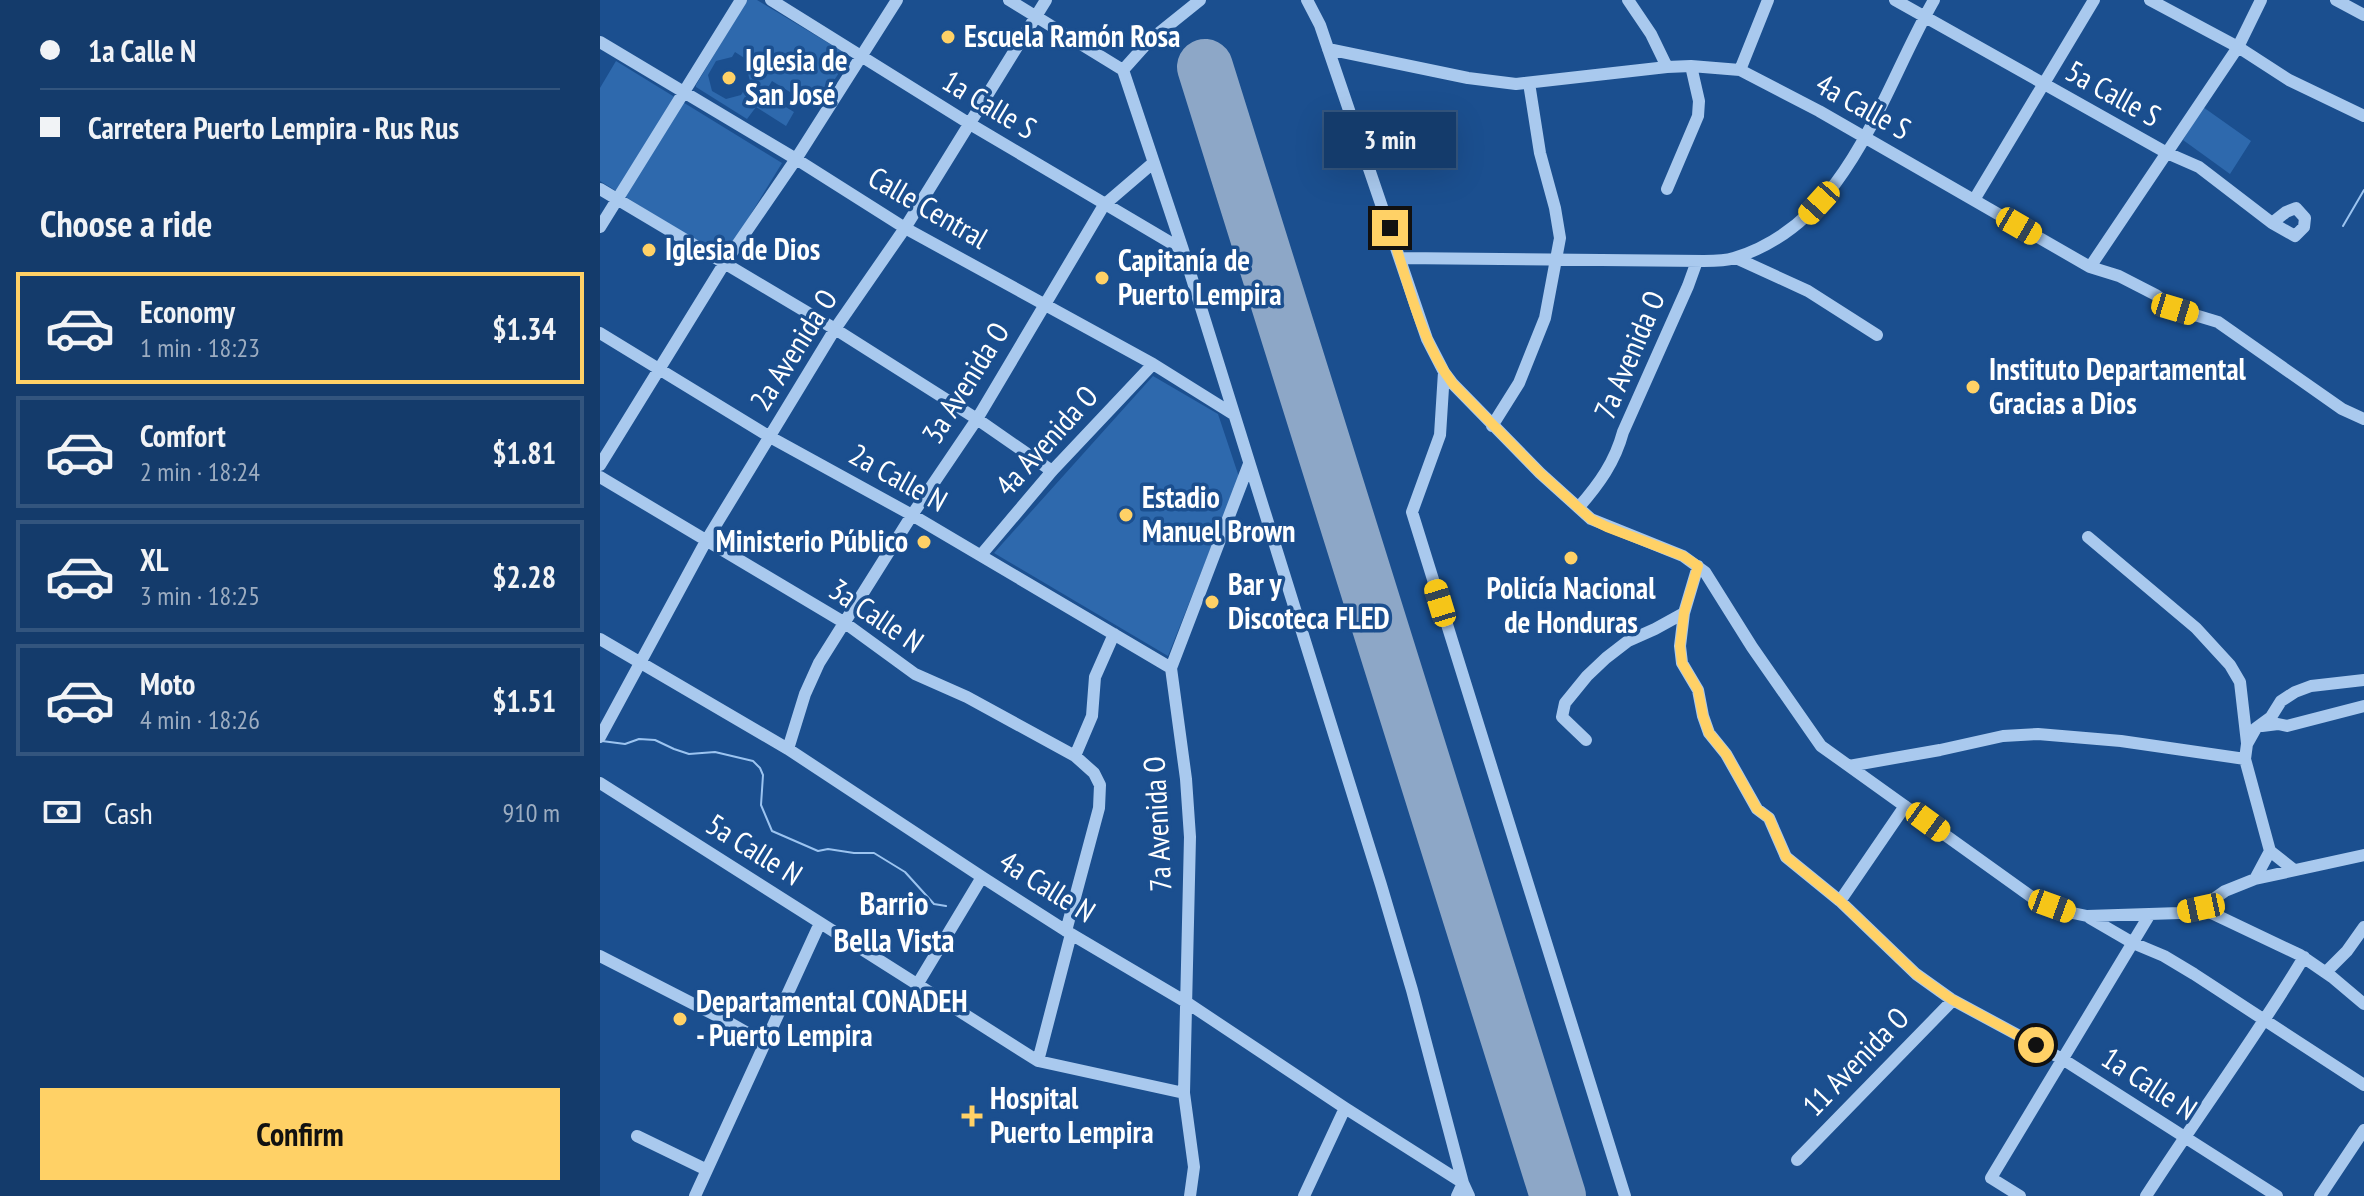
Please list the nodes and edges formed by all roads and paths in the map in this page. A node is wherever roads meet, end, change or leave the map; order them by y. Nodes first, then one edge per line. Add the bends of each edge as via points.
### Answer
1 (741, 0) edge
2 (771, 0) edge
3 (897, 0) edge
4 (1009, 0) edge
5 (1046, 0) edge
6 (1200, 0) edge
7 (1307, 0) edge
8 (1628, 0) edge
9 (1768, 0) edge
10 (1895, 0) edge
11 (1934, 0) edge
12 (2094, 0) edge
13 (2150, 0) edge
14 (2261, 0) edge
15 (2336, 0) edge
16 (2364, 15) edge
17 (1035, 17) junction
18 (1925, 17) junction
19 (600, 42) edge
20 (2238, 47) junction
21 (1328, 49) junction
22 (860, 56) junction
23 (1691, 66) junction
24 (1667, 67) junction
25 (1123, 70) junction
26 (1740, 70) junction
27 (1529, 83) junction
28 (2042, 84) junction
29 (684, 93) junction
30 (2363, 113) edge
31 (970, 124) junction
32 (1866, 138) junction
33 (2167, 153) junction
34 (796, 159) junction
35 (1153, 163) junction
36 (600, 189) edge
37 (1667, 189) dead end
38 (617, 200) junction
39 (1974, 200) junction
40 (1104, 205) junction
41 (2272, 223) dead end
42 (600, 227) edge
43 (905, 228) junction
44 (1183, 250) junction
45 (1400, 258) junction
46 (1736, 258) junction
47 (1556, 261) junction
48 (1697, 261) junction
49 (724, 264) junction
50 (2090, 267) junction
51 (1045, 304) junction
52 (835, 329) junction
53 (600, 333) edge
54 (1877, 335) dead end
55 (1153, 364) junction
56 (658, 368) junction
57 (1444, 372) junction
58 (1233, 414) junction
59 (977, 419) junction
60 (2364, 419) edge
61 (1492, 426) junction
62 (770, 437) junction
63 (1249, 464) junction
64 (600, 465) edge
65 (1052, 471) junction
66 (600, 477) edge
67 (1579, 507) junction
68 (912, 515) junction
69 (2088, 537) dead end
70 (706, 541) junction
71 (981, 555) junction
72 (1698, 566) junction
73 (1684, 613) junction
74 (845, 623) junction
75 (1114, 634) junction
76 (600, 639) edge
77 (639, 664) junction
78 (1171, 668) junction
79 (2364, 680) edge
80 (2364, 706) edge
81 (2259, 727) junction
82 (600, 737) edge
83 (1586, 740) dead end
84 (2247, 744) junction
85 (788, 749) junction
86 (1075, 756) junction
87 (2245, 759) junction
88 (1849, 766) junction
89 (600, 783) edge
90 (1905, 806) junction
91 (2270, 851) junction
92 (2364, 855) edge
93 (2294, 870) junction
94 (982, 877) junction
95 (2255, 879) junction
96 (1840, 901) junction
97 (2201, 908) junction
98 (2150, 914) junction
99 (2087, 916) junction
100 (820, 923) junction
101 (2364, 927) edge
102 (1068, 932) junction
103 (2133, 943) junction
104 (600, 956) edge
105 (2304, 957) junction
106 (2326, 972) junction
107 (917, 985) junction
108 (1953, 1000) junction
109 (1186, 1002) junction
110 (2364, 1004) edge
111 (2265, 1022) junction
112 (765, 1043) junction
113 (2064, 1060) junction
114 (1038, 1061) junction
115 (2364, 1085) edge
116 (1184, 1093) junction
117 (1345, 1108) junction
118 (2364, 1130) edge
119 (637, 1136) dead end
120 (2184, 1138) junction
121 (1797, 1160) dead end
122 (707, 1170) junction
123 (1463, 1183) junction
124 (695, 1196) edge
125 (1190, 1196) edge
126 (1304, 1196) edge
127 (1457, 1196) edge
128 (1469, 1196) edge
129 (1625, 1196) edge
130 (2020, 1196) edge
131 (2146, 1196) edge
132 (2277, 1196) edge
133 (2320, 1196) edge

1 - 29 street
2 - 22 street, 1a Calle S
3 - 22 street
4 - 17 street
5 - 17 street, 2a Avenida O
6 - 25 street
7 - 21 street
8 - 24 street
9 - 26 street
10 - 18 street, 5a Calle S
11 - 18 street
12 - 28 street
13 - 20 street
14 - 20 street
15 - 16 street
17 - 25 street
17 - 31 street, 2a Avenida O
18 - 28 street, 5a Calle S
18 - 32 street
19 - 29 street, Calle Central
20 - 30 street via 2289,80
20 - 33 street
21 - 27 street, 4a Calle S via 1468,78
21 - 45 street
22 - 31 street, 1a Calle S
22 - 34 street
23 - 24 street, 4a Calle S
23 - 26 street, 4a Calle S
23 - 37 street via 1698,116
24 - 27 street, 4a Calle S
25 - 35 street
26 - 32 street, 4a Calle S
27 - 47 street via 1560,238
28 - 33 street, 5a Calle S
28 - 39 street
29 - 34 street, Calle Central
29 - 38 street
31 - 40 street, 1a Calle S
31 - 43 street, 2a Avenida O
32 - 39 street, 4a Calle S
32 - 46 street via 1804,219
33 - 41 street, 5a Calle S via 2199,167
33 - 50 street
34 - 43 street, Calle Central
34 - 49 street
35 - 40 street, 3a Avenida O
35 - 44 street
36 - 38 street
38 - 42 street
38 - 49 street
39 - 50 street, 4a Calle S
40 - 44 street, 1a Calle S
40 - 51 street, 3a Avenida O
43 - 51 street, Calle Central
43 - 52 street, 2a Avenida O
44 - 58 street
45 - 47 street
45 - 57 street
46 - 48 street
46 - 54 street via 1808,291
47 - 48 street
47 - 61 street via 1545,318 1519,383
48 - 67 street, 7a Avenida O via 1618,451
49 - 52 street
49 - 56 street
50 - 60 street, 4a Calle S via 2119,276 2175,309 2218,322
51 - 55 street, Calle Central
51 - 59 street, 3a Avenida O
52 - 59 street
52 - 62 street, 2a Avenida O
53 - 56 street, 2a Calle N
55 - 58 street, Calle Central
55 - 65 street, 4a Avenida O
56 - 62 street, 2a Calle N
56 - 64 street
57 - 61 street
57 - 129 street via 1440,435 1412,512
58 - 63 street
59 - 65 street
59 - 68 street, 3a Avenida O
61 - 67 street
62 - 68 street, 2a Calle N
62 - 70 street, 2a Avenida O
63 - 78 street, 7a Avenida O
63 - 123 street via 1390,915
65 - 71 street, 4a Avenida O
66 - 70 street, 3a Calle N
67 - 72 street via 1607,527
68 - 71 street, 2a Calle N
68 - 74 street, 3a Avenida O
69 - 84 street via 2196,628 2230,665 2240,682
70 - 74 street, 3a Calle N
70 - 77 street, 2a Avenida O
71 - 75 street, 2a Calle N
72 - 73 street, 1a Calle N
72 - 88 street via 1821,746
73 - 83 street via 1628,641 1565,703 1562,717
73 - 96 street, 1a Calle N via 1682,663 1698,690 1709,733 1757,809 1769,818 1786,857
74 - 85 street, 3a Avenida O via 819,663
74 - 86 street, 3a Calle N via 915,674
75 - 78 street, 2a Calle N
75 - 86 street via 1095,677 1092,716
76 - 77 street, 4a Calle N
77 - 82 street, 2a Avenida O
77 - 85 street, 4a Calle N
78 - 109 street, 7a Avenida O via 1190,837
79 - 81 street via 2295,692
80 - 81 street via 2287,726
81 - 84 street
84 - 87 street
85 - 94 street, 4a Calle N
86 - 102 street, 3a Calle N via 1100,785
87 - 88 street via 2038,734
87 - 91 street
88 - 90 street
89 - 100 street, 5a Calle N
90 - 96 street
90 - 99 street via 2036,900
91 - 93 street
91 - 95 street
92 - 93 street
93 - 95 street
94 - 102 street, 4a Calle N
94 - 107 street
95 - 97 street
96 - 108 street, 1a Calle N via 1916,974
97 - 98 street
97 - 105 street
98 - 99 street
98 - 103 street
99 - 103 street
100 - 107 street, 5a Calle N
100 - 112 street
101 - 106 street
102 - 109 street, 4a Calle N
102 - 114 street
103 - 111 street via 2164,956
103 - 113 street
104 - 112 street
105 - 106 street
105 - 111 street
106 - 110 street
107 - 114 street, 5a Calle N
108 - 113 street, 1a Calle N
108 - 121 street, 11 Avenida O
109 - 116 street, 7a Avenida O
109 - 117 street, 4a Calle N
111 - 115 street
111 - 120 street
112 - 122 street
113 - 120 street, 1a Calle N
113 - 130 street via 1991,1178
114 - 116 street, 5a Calle N
116 - 125 street, 7a Avenida O via 1194,1167
117 - 123 street, 4a Calle N
117 - 126 street
118 - 133 street
119 - 122 street
120 - 131 street
120 - 132 street, 1a Calle N
122 - 124 street
123 - 127 street
123 - 128 street

